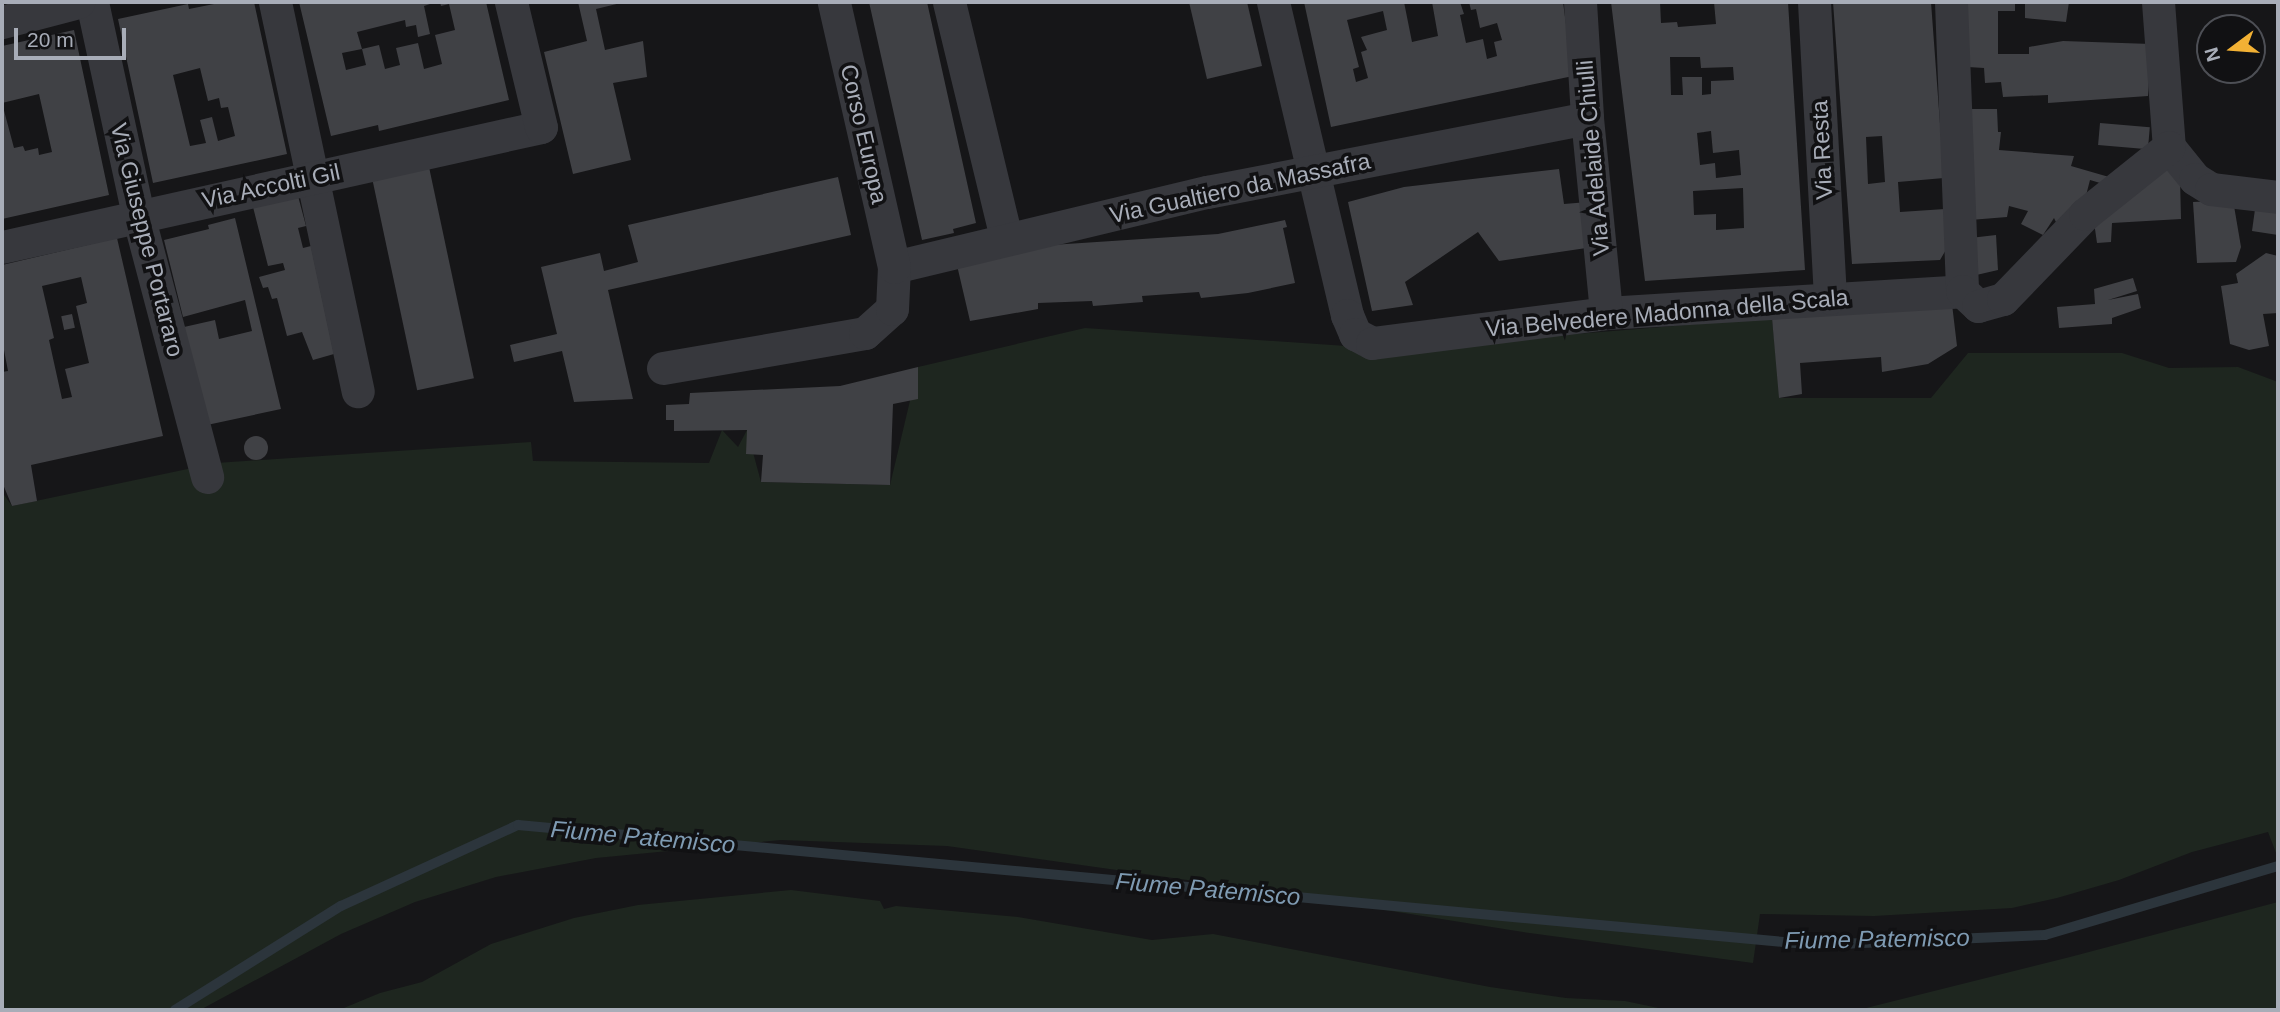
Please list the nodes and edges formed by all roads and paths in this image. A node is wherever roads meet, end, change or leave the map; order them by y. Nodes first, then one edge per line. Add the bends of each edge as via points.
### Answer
1 (78, 2) edge
2 (92, 2) edge
3 (275, 2) edge
4 (511, 2) edge
5 (834, 2) edge
6 (949, 2) edge
7 (1273, 2) edge
8 (1580, 2) edge
9 (1814, 2) edge
10 (1951, 2) edge
11 (2158, 2) edge
12 (2, 22) edge
13 (1587, 118) junction
14 (2169, 147) junction
15 (1312, 172) junction
16 (314, 176) junction
17 (2278, 197) edge
18 (138, 215) junction
19 (1006, 238) junction
20 (2, 247) edge
21 (894, 267) junction
22 (1962, 291) junction
23 (1830, 298) junction
24 (1606, 313) junction
25 (663, 368) dead end
26 (358, 391) dead end
27 (207, 477) dead end

1 - 12 street
2 - 18 street, Via Giuseppe Portararo
3 - 16 street
4 - 16 street, Via Accolti Gil via 541,127
5 - 21 street, Corso Europa
6 - 19 street
7 - 15 street
8 - 13 street, Via Adelaide Chiulli
9 - 23 street, Via Resta
10 - 22 street
11 - 14 street
13 - 15 street, Via Gualtiero da Massafra
13 - 24 street, Via Adelaide Chiulli
14 - 17 street via 2195,179 2211,190
14 - 22 street via 2085,214 2003,299 1978,306
15 - 19 street, Via Gualtiero da Massafra
15 - 24 street, Via Belvedere Madonna della Scala via 1348,315 1355,334 1372,343
16 - 18 street, Via Accolti Gil
16 - 26 street
18 - 20 street, Via Accolti Gil
18 - 27 street, Via Giuseppe Portararo
19 - 21 street, Via Gualtiero da Massafra
21 - 25 street, Corso Europa via 892,309 865,333
22 - 23 street, Via Belvedere Madonna della Scala
23 - 24 street, Via Belvedere Madonna della Scala

